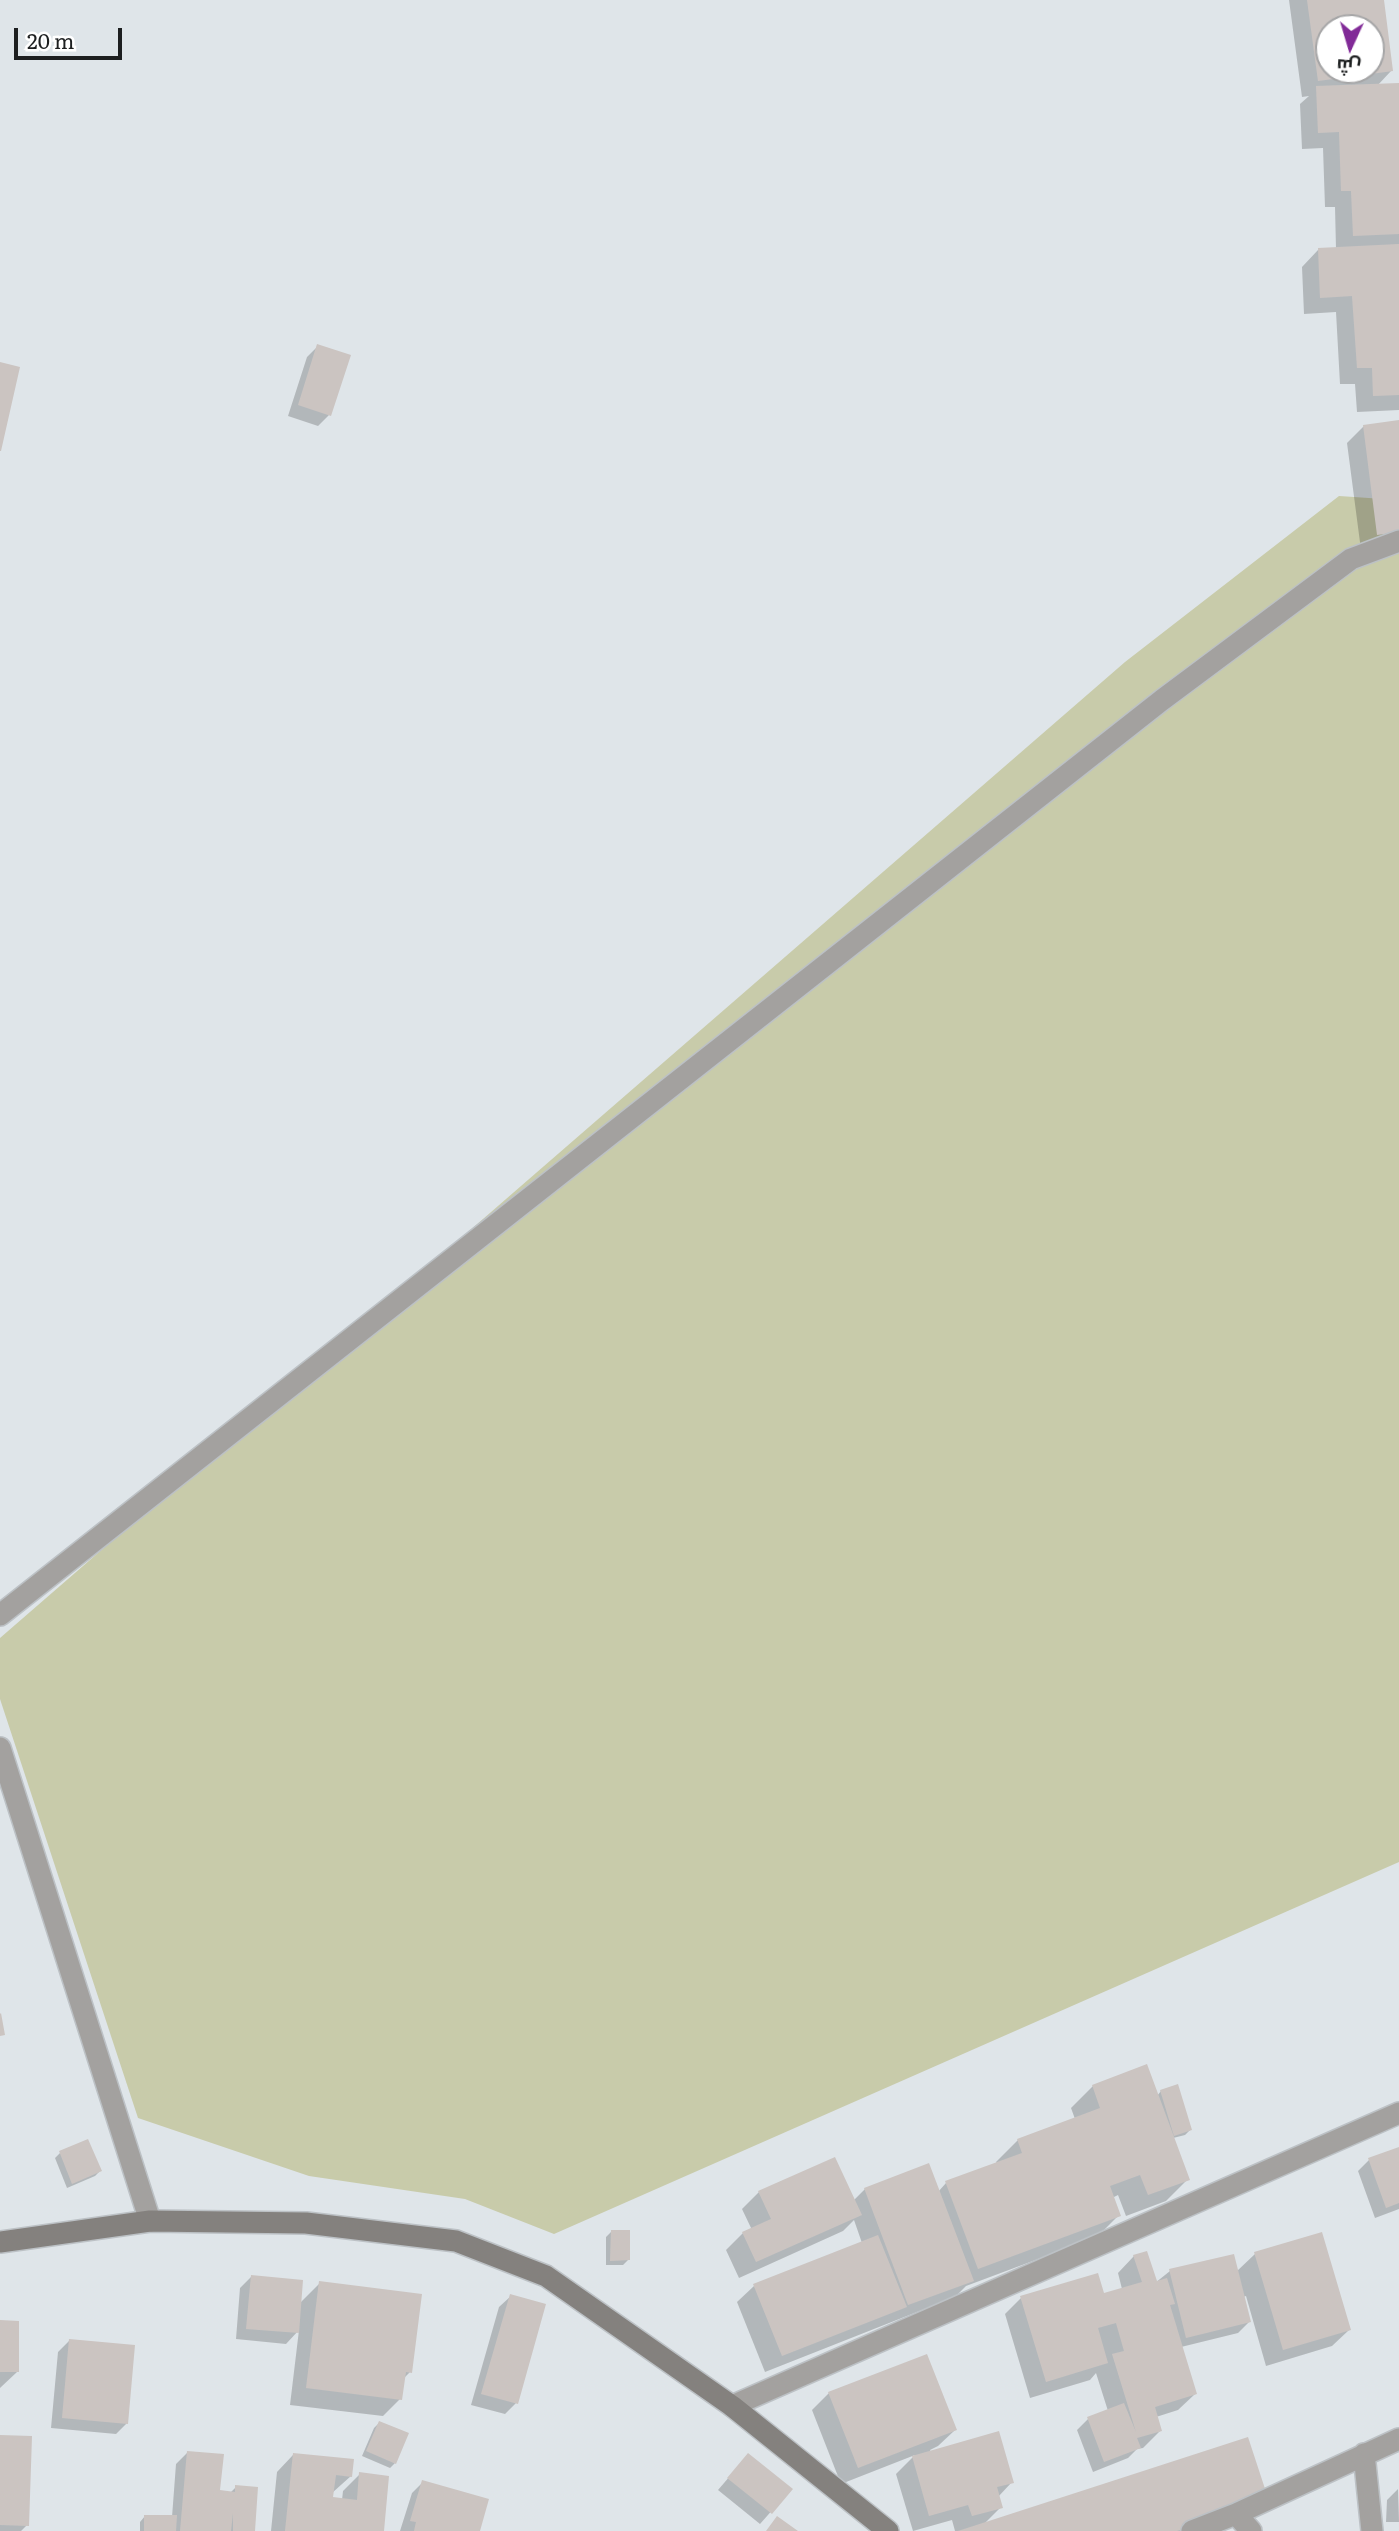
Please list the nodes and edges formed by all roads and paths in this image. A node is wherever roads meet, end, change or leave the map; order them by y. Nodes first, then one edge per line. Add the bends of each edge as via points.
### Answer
1 (1399, 541) edge
2 (0, 1615) edge
3 (0, 1748) edge
4 (1399, 2113) edge
5 (150, 2221) junction
6 (0, 2242) edge
7 (732, 2406) junction
8 (1399, 2439) edge
9 (1364, 2454) junction
10 (1236, 2514) junction
11 (888, 2531) edge
12 (1192, 2531) edge
13 (1251, 2531) edge
14 (1372, 2531) edge

1 - 2 street via 1351,559 1162,700
3 - 5 street
4 - 7 street
5 - 6 main road
5 - 7 main road via 306,2223 456,2241 547,2276
7 - 11 main road
8 - 9 street
9 - 10 street
9 - 14 street
10 - 12 street
10 - 13 street

